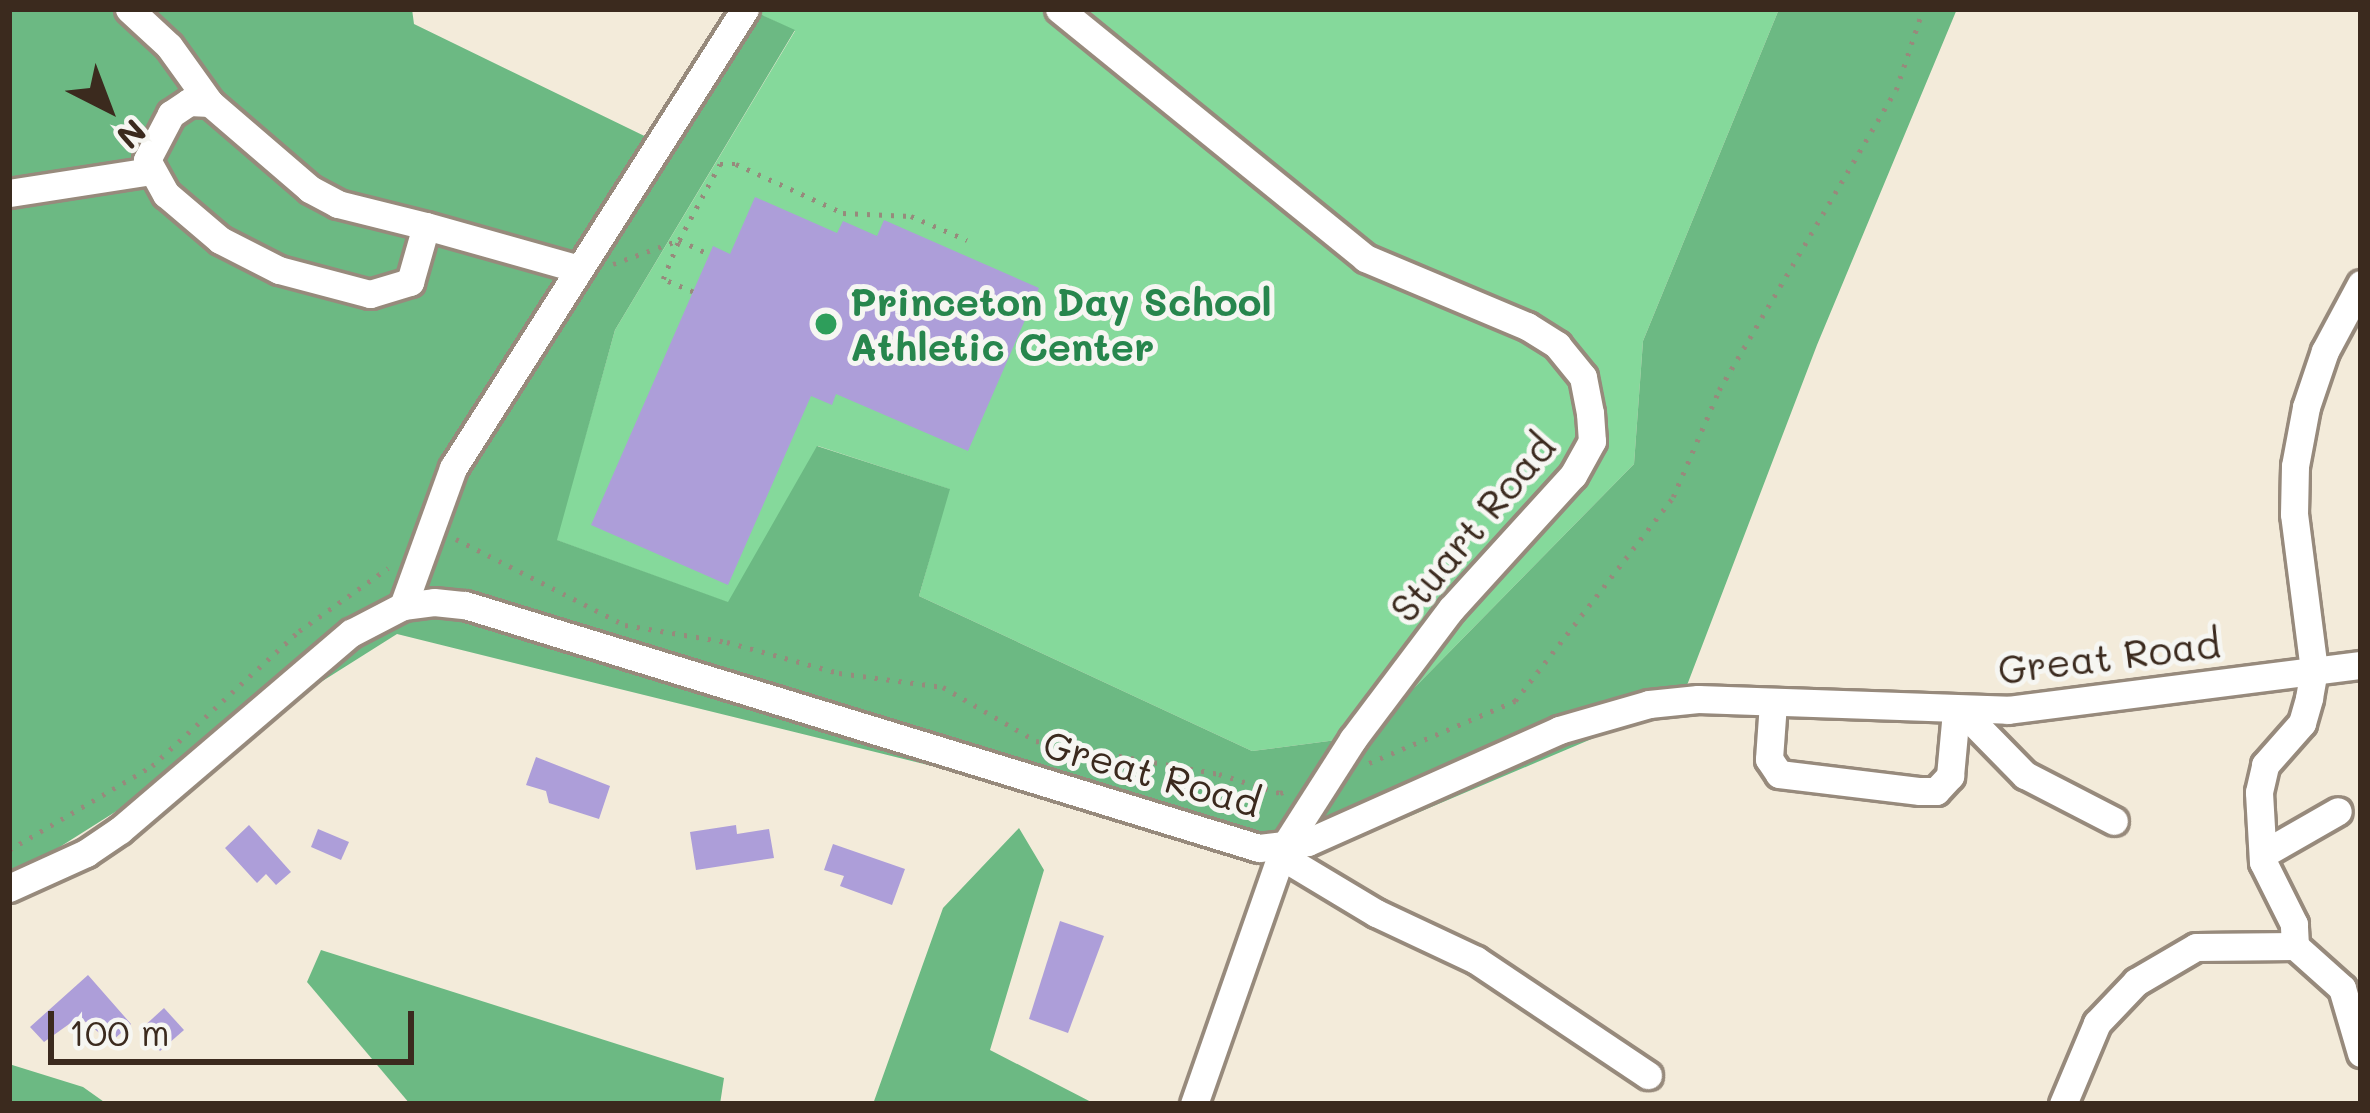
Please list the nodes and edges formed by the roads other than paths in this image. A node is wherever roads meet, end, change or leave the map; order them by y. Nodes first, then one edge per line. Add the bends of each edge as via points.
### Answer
1 (130, 9) edge
2 (745, 9) edge
3 (1060, 9) edge
4 (209, 103) junction
5 (151, 171) junction
6 (9, 193) edge
7 (426, 226) junction
8 (579, 268) junction
9 (2361, 284) edge
10 (403, 606) junction
11 (2361, 665) edge
12 (2314, 670) junction
13 (1773, 703) junction
14 (1959, 711) junction
15 (2338, 811) dead end
16 (2114, 821) dead end
17 (1283, 851) junction
18 (2263, 854) junction
19 (9, 888) edge
20 (2295, 946) junction
21 (2361, 1053) edge
22 (1648, 1075) dead end
23 (1195, 1104) edge
24 (2063, 1104) edge

1 - 4 street via 169,46
2 - 8 street
3 - 17 street, Stuart Road via 1365,258 1526,326 1557,345 1583,376 1592,442 1573,475 1451,609
4 - 5 street via 189,102 171,114 147,160
4 - 7 street via 310,189
5 - 6 street
5 - 7 street via 220,240 278,270 370,294 410,282
7 - 8 street
8 - 10 street via 453,468
9 - 12 street via 2325,351 2295,466
10 - 17 street, Great Road via 464,605 1228,842
10 - 19 street, Great Road via 351,633 120,830
11 - 12 street, Great Road
12 - 14 street, Great Road
12 - 18 street via 2302,723 2265,765
13 - 14 street, Great Road
13 - 14 street via 1769,759 1779,774 1920,791 1936,791 1950,776
13 - 17 street, Great Road via 1698,699 1606,713
14 - 16 street via 2025,775
15 - 18 street
17 - 22 street via 1376,913 1476,960
17 - 23 street, Stuart Road
18 - 20 street via 2267,879 2294,924
20 - 21 street via 2342,988
20 - 24 street via 2196,946 2137,982 2097,1023

